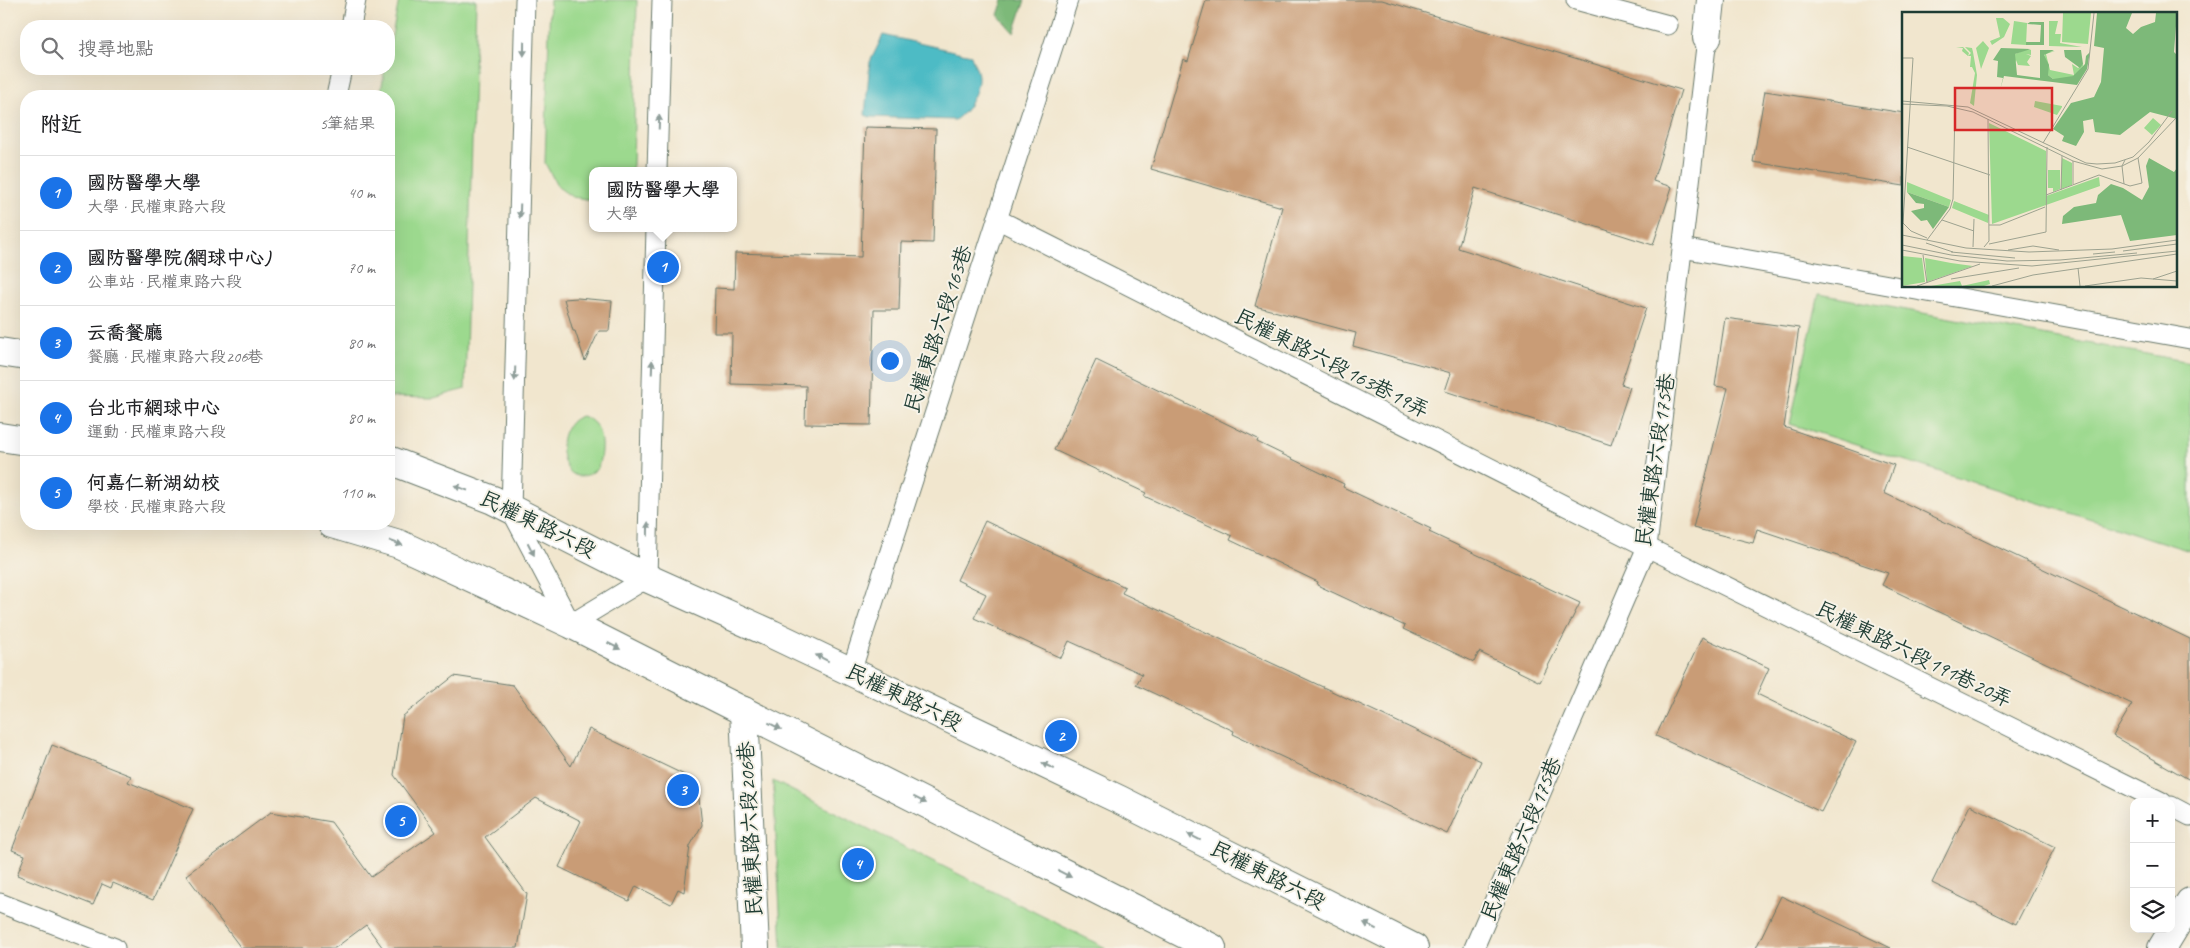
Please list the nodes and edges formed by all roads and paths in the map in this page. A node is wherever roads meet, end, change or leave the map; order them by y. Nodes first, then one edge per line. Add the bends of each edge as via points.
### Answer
1 (356, 0) edge
2 (525, 0) edge
3 (662, 0) edge
4 (1068, 0) edge
5 (1576, 0) edge
6 (1711, 0) edge
7 (352, 20) edge
8 (1668, 25) dead end
9 (1707, 38) joint
10 (341, 75) edge
11 (337, 90) edge
12 (657, 167) edge
13 (998, 218) junction
14 (656, 232) edge
15 (1682, 248) junction
16 (1902, 287) edge
17 (1905, 288) edge
18 (2190, 339) edge
19 (0, 352) edge
20 (20, 355) edge
21 (0, 437) edge
22 (20, 440) edge
23 (395, 462) edge
24 (511, 510) junction
25 (352, 530) edge
26 (1647, 547) junction
27 (647, 578) junction
28 (570, 624) junction
29 (851, 672) junction
30 (744, 711) junction
31 (2154, 798) edge
32 (2175, 808) edge
33 (2190, 816) edge
34 (2190, 902) edge
35 (0, 903) edge
36 (115, 948) edge
37 (755, 948) edge
38 (1212, 948) edge
39 (1414, 948) edge
40 (1474, 948) edge
41 (2162, 948) edge

1 - 7 lane
2 -> 24 lane
12 -> 3 lane
4 - 13 lane, 民權東路六段163巷
5 - 8 lane
6 - 9 main road, 民權東路六段175巷
9 - 15 lane, 民權東路六段175巷
10 - 11 lane
13 - 26 lane, 民權東路六段163巷19弄
13 - 29 lane, 民權東路六段163巷
27 -> 14 lane
15 - 16 lane
15 - 26 lane, 民權東路六段175巷
17 - 18 lane
19 - 20 main road
21 - 22 main road
24 -> 23 main road, 民權東路六段
24 - 27 main road, 民權東路六段
24 -> 28 lane
25 -> 28 main road via 399,544
26 - 31 lane, 民權東路六段191巷20弄
26 - 40 lane, 民權東路六段175巷
27 - 28 lane
29 -> 27 main road, 民權東路六段
28 -> 30 main road
39 -> 29 main road, 民權東路六段 via 1120,800
30 - 37 main road, 民權東路六段206巷
30 -> 38 main road
32 - 33 lane
34 - 41 main road
35 - 36 lane

